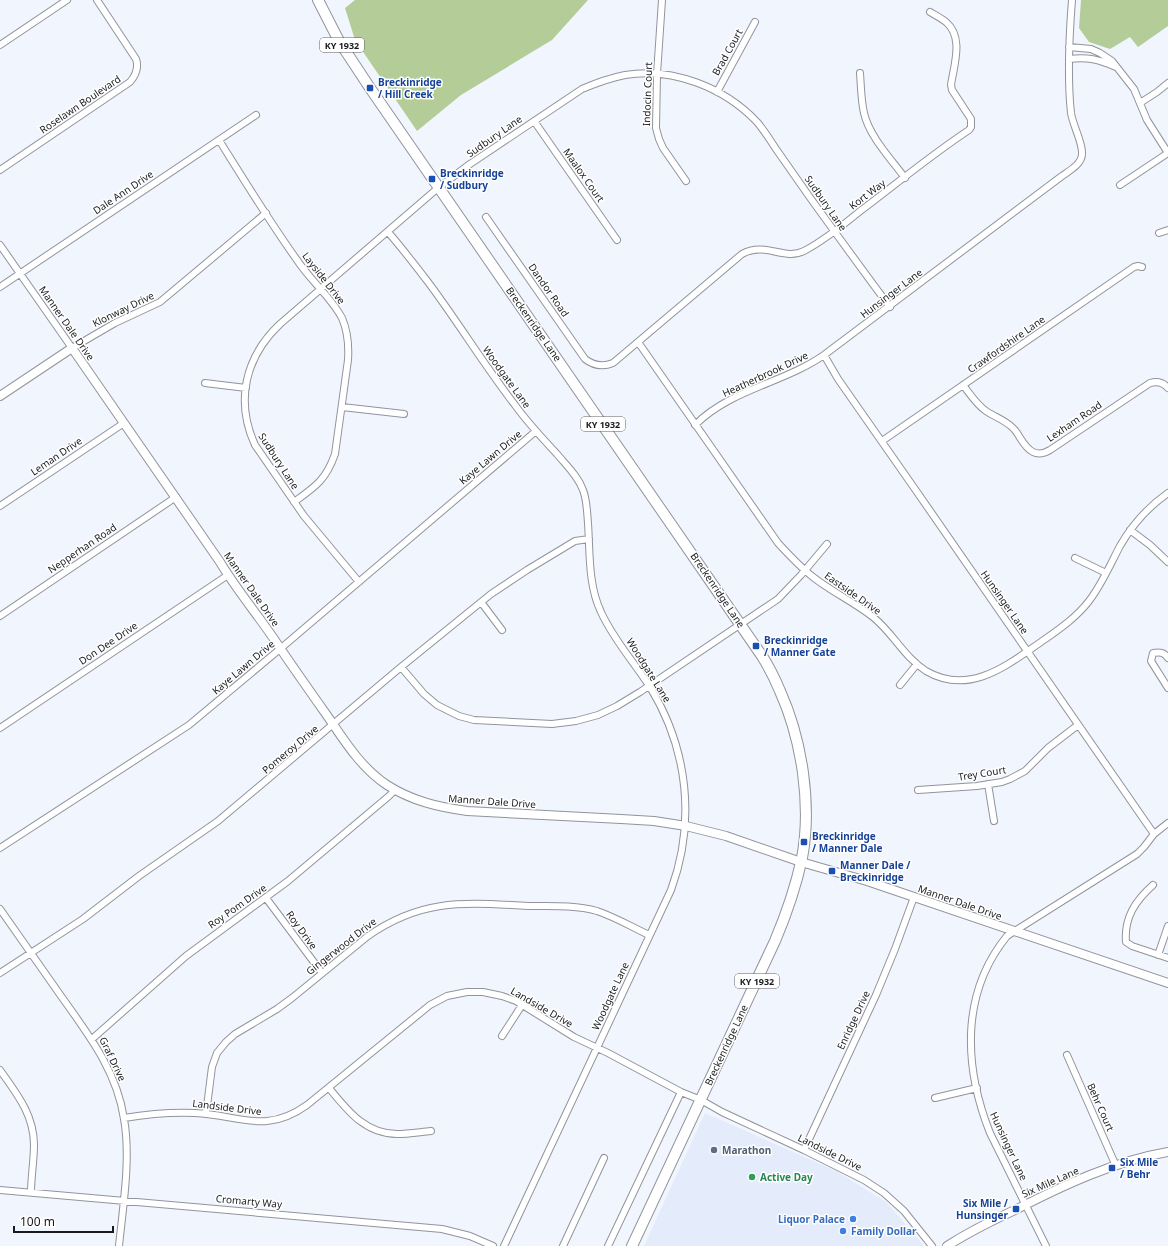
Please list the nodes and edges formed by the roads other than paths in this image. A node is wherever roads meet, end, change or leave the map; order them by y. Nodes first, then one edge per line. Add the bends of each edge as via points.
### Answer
1 (67, 0) edge
2 (97, 0) edge
3 (318, 0) edge
4 (662, 0) edge
5 (1072, 0) edge
6 (930, 12) dead end
7 (755, 22) dead end
8 (0, 44) edge
9 (1069, 47) junction
10 (1068, 59) junction
11 (1116, 67) junction
12 (860, 73) dead end
13 (657, 74) junction
14 (1168, 83) edge
15 (717, 92) junction
16 (1140, 102) junction
17 (256, 115) dead end
18 (534, 121) junction
19 (218, 140) junction
20 (1168, 153) edge
21 (0, 170) edge
22 (905, 178) junction
23 (686, 181) dead end
24 (1120, 185) dead end
25 (438, 188) junction
26 (266, 213) junction
27 (486, 217) dead end
28 (1168, 230) edge
29 (834, 231) junction
30 (388, 232) junction
31 (1159, 233) dead end
32 (617, 240) dead end
33 (0, 245) edge
34 (1142, 267) dead end
35 (20, 273) junction
36 (0, 287) edge
37 (320, 289) junction
38 (890, 306) junction
39 (638, 342) junction
40 (72, 348) junction
41 (824, 356) junction
42 (601, 366) joint
43 (205, 382) dead end
44 (963, 385) junction
45 (246, 388) junction
46 (1168, 388) edge
47 (0, 396) edge
48 (342, 407) junction
49 (404, 414) dead end
50 (124, 423) junction
51 (695, 425) junction
52 (536, 431) junction
53 (882, 441) junction
54 (1168, 493) edge
55 (176, 497) junction
56 (294, 502) junction
57 (0, 506) edge
58 (1130, 530) junction
59 (589, 538) junction
60 (827, 544) dead end
61 (1075, 558) dead end
62 (1168, 562) edge
63 (805, 570) junction
64 (1106, 574) junction
65 (228, 575) junction
66 (358, 582) junction
67 (481, 602) junction
68 (0, 616) edge
69 (741, 624) junction
70 (502, 630) dead end
71 (280, 649) junction
72 (1028, 651) junction
73 (1168, 658) edge
74 (917, 664) junction
75 (401, 667) junction
76 (900, 685) dead end
77 (649, 686) junction
78 (1168, 688) edge
79 (333, 725) junction
80 (1078, 725) junction
81 (0, 728) edge
82 (988, 784) junction
83 (395, 790) junction
84 (918, 790) dead end
85 (994, 821) dead end
86 (1168, 823) edge
87 (686, 826) junction
88 (1154, 834) junction
89 (0, 848) edge
90 (801, 862) junction
91 (1152, 885) dead end
92 (914, 897) junction
93 (266, 898) junction
94 (0, 909) edge
95 (1168, 926) edge
96 (1015, 931) junction
97 (649, 935) junction
98 (31, 953) junction
99 (1158, 955) junction
100 (1168, 958) edge
101 (0, 973) edge
102 (322, 973) junction
103 (1168, 983) edge
104 (522, 1005) junction
105 (502, 1036) dead end
106 (92, 1039) junction
107 (597, 1047) junction
108 (1067, 1055) dead end
109 (0, 1070) edge
110 (329, 1088) junction
111 (977, 1088) junction
112 (681, 1092) junction
113 (935, 1098) dead end
114 (701, 1100) junction
115 (206, 1114) junction
116 (124, 1118) junction
117 (431, 1131) dead end
118 (804, 1150) junction
119 (1168, 1152) edge
120 (604, 1158) dead end
121 (1116, 1166) junction
122 (0, 1190) edge
123 (31, 1192) junction
124 (123, 1200) junction
125 (1025, 1204) junction
126 (119, 1246) edge
127 (493, 1246) edge
128 (504, 1246) edge
129 (563, 1246) edge
130 (608, 1246) edge
131 (632, 1246) edge
132 (932, 1246) edge
133 (947, 1246) edge
134 (1046, 1246) edge

1 - 8 street
2 - 21 street, Roselawn Boulevard via 136,58 138,68 134,78
3 - 25 main road, Breckenridge Lane / KY 1932 via 339,41
4 - 13 street, Indocin Court
5 - 9 street, Hunsinger Lane
6 - 22 street, Kort Way via 951,27 956,39 951,85 971,119 971,127
7 - 15 street, Brad Court
9 - 10 street, Hunsinger Lane
9 - 11 street via 1081,47 1100,53
10 - 11 street via 1090,58
10 - 38 street, Hunsinger Lane via 1072,116 1082,154 1079,162
11 - 16 street
12 - 22 street via 866,120 873,134
13 - 15 street, Sudbury Lane via 701,84
13 - 18 street, Sudbury Lane via 625,75 602,81 573,94
13 - 23 street, Indocin Court via 657,134 663,148
14 - 16 street
15 - 29 street, Sudbury Lane via 738,105 757,123
16 - 20 street via 1147,120
17 - 19 street, Dale Ann Drive
18 - 25 street, Sudbury Lane
18 - 32 street, Maalox Court
19 - 26 street, Layside Drive
19 - 35 street, Dale Ann Drive
20 - 24 street
22 - 29 street, Kort Way
25 - 30 street, Sudbury Lane
25 - 69 main road, Breckenridge Lane / KY 1932
26 - 37 street, Layside Drive via 296,260
26 - 40 street, Klonway Drive via 160,302 115,322
27 - 42 street, Dandor Road via 582,355 594,365
28 - 31 street
29 - 38 street, Sudbury Lane
29 - 39 street, Kort Way via 798,253 762,249 742,254
30 - 37 street, Sudbury Lane
30 - 52 street, Woodgate Lane via 428,282 514,405
33 - 35 street, Manner Dale Drive
34 - 44 street, Crawfordshire Lane via 1134,267
35 - 36 street, Dale Ann Drive
35 - 40 street, Manner Dale Drive
37 - 45 street, Sudbury Lane via 265,340 253,360
37 - 48 street, Layside Drive via 341,317 347,331 349,349
38 - 41 street, Hunsinger Lane
39 - 42 street, Kort Way via 612,363
39 - 51 street, Eastside Drive
40 - 47 street, Klonway Drive
40 - 50 street, Manner Dale Drive
41 - 51 street, Heatherbrook Drive via 794,373 738,396 705,415
41 - 53 street, Hunsinger Lane
43 - 45 street
44 - 46 street, Lexham Road via 981,407 1008,424 1026,447 1039,454 1050,450 1150,383 1163,383
44 - 53 street, Crawfordshire Lane
45 - 56 street, Sudbury Lane via 245,410 251,435
48 - 49 street
48 - 56 street, Layside Drive via 336,454 331,467 318,484
50 - 55 street, Manner Dale Drive
50 - 57 street, Leman Drive
51 - 63 street, Eastside Drive via 774,537
52 - 59 street, Woodgate Lane via 581,484 587,502
52 - 66 street, Kaye Lawn Drive
53 - 72 street, Hunsinger Lane
54 - 58 street, Eastside Drive via 1141,516
55 - 65 street, Manner Dale Drive
55 - 68 street, Nepperhan Road
56 - 66 street, Sudbury Lane
58 - 62 street
58 - 64 street, Eastside Drive
59 - 67 street, Pomeroy Drive via 568,545
59 - 77 street, Woodgate Lane via 592,586 598,605 612,631
60 - 63 street
61 - 64 street
63 - 69 street via 778,598
63 - 74 street, Eastside Drive via 883,626
64 - 72 street, Eastside Drive via 1081,610
65 - 71 street, Manner Dale Drive
65 - 81 street, Don Dee Drive
66 - 71 street, Kaye Lawn Drive
67 - 70 street
67 - 75 street, Pomeroy Drive
69 - 77 street
69 - 90 main road, Breckenridge Lane / KY 1932 via 781,692 799,748 805,794
71 - 79 street, Manner Dale Drive
71 - 89 street, Kaye Lawn Drive via 189,725
72 - 74 street, Eastside Drive via 993,673 970,680 940,677
72 - 80 street, Hunsinger Lane
73 - 78 street via 1158,652 1152,656 1152,661
74 - 76 street
75 - 77 street via 437,705 459,716 483,721 552,724 576,721 617,706
75 - 79 street, Pomeroy Drive
77 - 87 street, Woodgate Lane via 671,729 679,755 684,784
79 - 83 street, Manner Dale Drive via 360,761
79 - 98 street, Pomeroy Drive via 218,821
80 - 82 street, Trey Court via 1021,773 1002,782
80 - 88 street, Hunsinger Lane
82 - 84 street, Trey Court
82 - 85 street
83 - 87 street, Manner Dale Drive via 418,801 442,808 628,819
83 - 93 street, Roy Pom Drive
86 - 88 street
87 - 90 street, Manner Dale Drive via 726,836
87 - 97 street, Woodgate Lane via 677,874
88 - 96 street, Hunsinger Lane via 1137,854
90 - 92 street, Manner Dale Drive
90 - 114 main road, Breckenridge Lane / KY 1932 via 779,932
91 - 99 street via 1134,905 1126,942
92 - 96 street, Manner Dale Drive
92 - 118 street, Enridge Drive via 876,995
93 - 102 street, Roy Drive
93 - 106 street, Roy Pom Drive via 186,956
94 - 98 street, Graf Drive
95 - 99 street
96 - 103 street, Manner Dale Drive
96 - 111 street, Hunsinger Lane via 1007,936 993,954 981,981 974,1006 970,1041
97 - 102 street, Gingerwood Drive via 613,917 580,908 444,905 399,917 380,928
97 - 107 street, Woodgate Lane
98 - 101 street, Pomeroy Drive
98 - 106 street, Graf Drive
99 - 100 street
102 - 115 street, Gingerwood Drive via 277,1009 235,1034 221,1047 212,1066
104 - 105 street
104 - 107 street, Landside Drive via 574,1037
104 - 110 street, Landside Drive via 502,996 483,992 461,993 441,999 421,1011
106 - 116 street, Graf Drive via 111,1074
107 - 112 street, Landside Drive
107 - 128 street, Woodgate Lane
108 - 121 street, Behr Court
109 - 123 street via 26,1108 32,1124 34,1146
110 - 115 street, Landside Drive via 297,1112 278,1120 264,1122
110 - 117 street via 351,1114 368,1127 395,1134
111 - 113 street
111 - 125 street, Hunsinger Lane via 983,1116 990,1133
112 - 114 street, Landside Drive
112 - 130 street
114 - 118 street, Landside Drive
114 - 131 main road, Breckenridge Lane / KY 1932
115 - 116 street, Landside Drive via 169,1112
116 - 124 street, Graf Drive via 126,1153
118 - 132 street, Landside Drive via 884,1193 904,1211
119 - 121 street, Six Mile Lane
120 - 129 street
121 - 125 street, Six Mile Lane
122 - 123 street, Cromarty Way
123 - 124 street, Cromarty Way
124 - 126 street, Graf Drive
124 - 127 street, Cromarty Way via 442,1229 470,1236
125 - 133 street, Six Mile Lane
125 - 134 street, Hunsinger Lane

